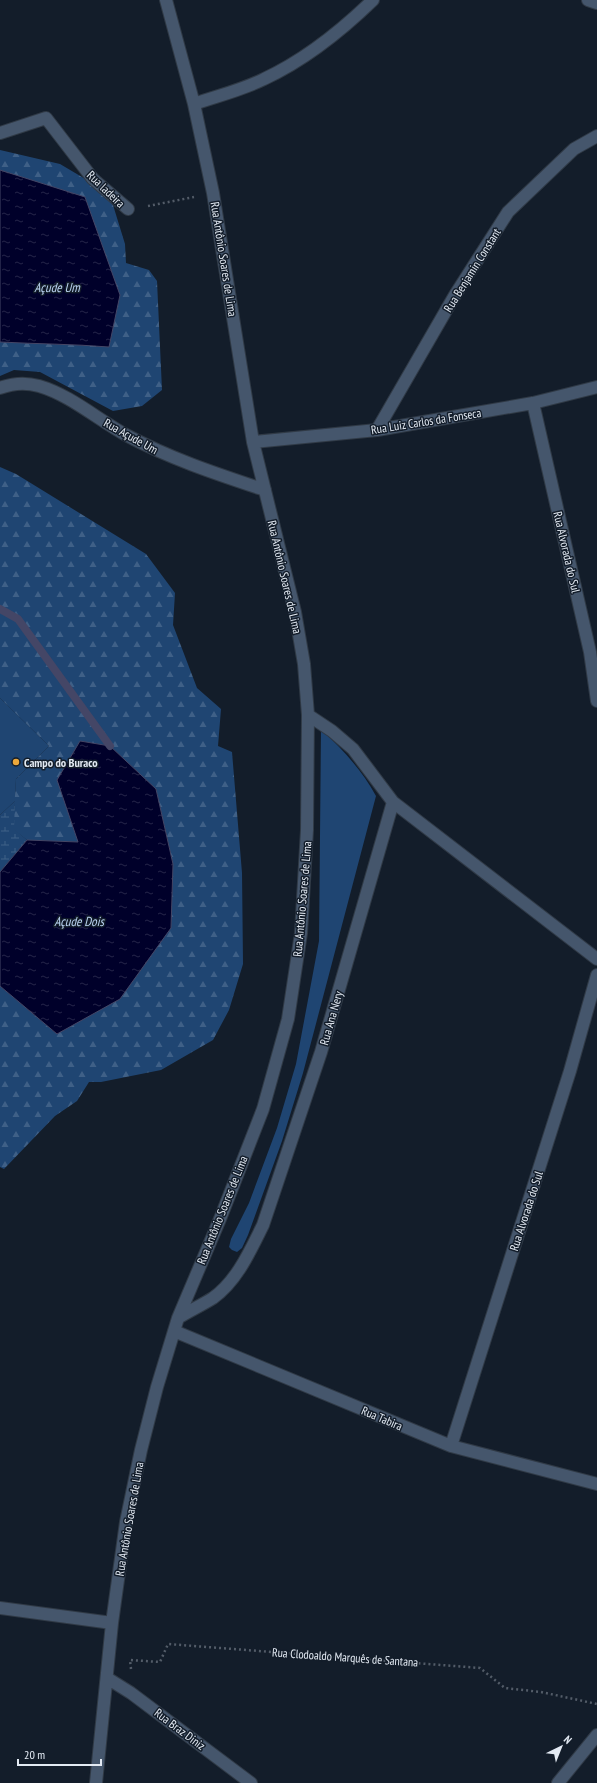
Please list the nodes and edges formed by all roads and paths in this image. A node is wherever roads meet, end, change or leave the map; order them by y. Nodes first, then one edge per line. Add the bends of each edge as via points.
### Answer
1 (166, 0) edge
2 (373, 0) edge
3 (588, 0) edge
4 (597, 3) edge
5 (194, 104) junction
6 (0, 133) edge
7 (597, 136) edge
8 (213, 193) junction
9 (128, 209) joint
10 (597, 387) edge
11 (0, 388) edge
12 (533, 403) junction
13 (377, 430) junction
14 (253, 442) junction
15 (265, 490) junction
16 (594, 651) edge
17 (597, 702) edge
18 (308, 715) junction
19 (393, 802) junction
20 (597, 959) edge
21 (597, 974) edge
22 (178, 1318) junction
23 (174, 1331) junction
24 (451, 1446) junction
25 (597, 1484) edge
26 (0, 1608) edge
27 (112, 1624) junction
28 (107, 1678) junction
29 (131, 1693) junction
30 (597, 1704) edge
31 (597, 1735) edge
32 (96, 1783) edge
33 (251, 1783) edge
34 (558, 1783) edge

1 - 5 street, Rua Antônio Soares de Lima
2 - 5 street via 353,20 293,64 262,80
3 - 4 street
5 - 8 street, Rua Antônio Soares de Lima
6 - 9 street, Rua ladeira via 46,118 93,179
7 - 13 street, Rua Benjamin Constant via 574,149 508,212 455,295
8 - 9 path, Rua ladeira
8 - 14 street, Rua Antônio Soares de Lima
10 - 12 street, Rua Luiz Carlos da Fonseca
11 - 15 street, Rua Açude Um via 21,383 39,386 67,398 125,434 169,456 205,471
12 - 13 street, Rua Luiz Carlos da Fonseca
12 - 16 street, Rua Alvorada do Sul
13 - 14 street, Rua Luiz Carlos da Fonseca
14 - 15 street, Rua Antônio Soares de Lima
15 - 18 street, Rua Antônio Soares de Lima via 295,612 304,664
16 - 17 street, Rua Alvorada do Sul
18 - 19 street via 353,749
18 - 22 street, Rua Antônio Soares de Lima via 308,830 301,933 288,1019 263,1109
19 - 20 street
19 - 22 street, Rua Ana Nery via 321,1052 263,1225 234,1278 214,1297
21 - 24 street, Rua Alvorada do Sul via 570,1071
22 - 23 street, Rua Antônio Soares de Lima
23 - 24 street, Rua Tabira
23 - 27 street, Rua Antônio Soares de Lima via 140,1450 126,1522
24 - 25 street, Rua Tabira
26 - 27 street
27 - 28 street, Rua Antônio Soares de Lima
28 - 29 street, Rua Braz Diniz
28 - 32 street, Rua Antônio Soares de Lima
29 - 30 path, Rua Clodoaldo Marquês de Santana via 130,1660 160,1662 168,1644 480,1668 505,1688 541,1692
29 - 33 street, Rua Braz Diniz
31 - 34 street

